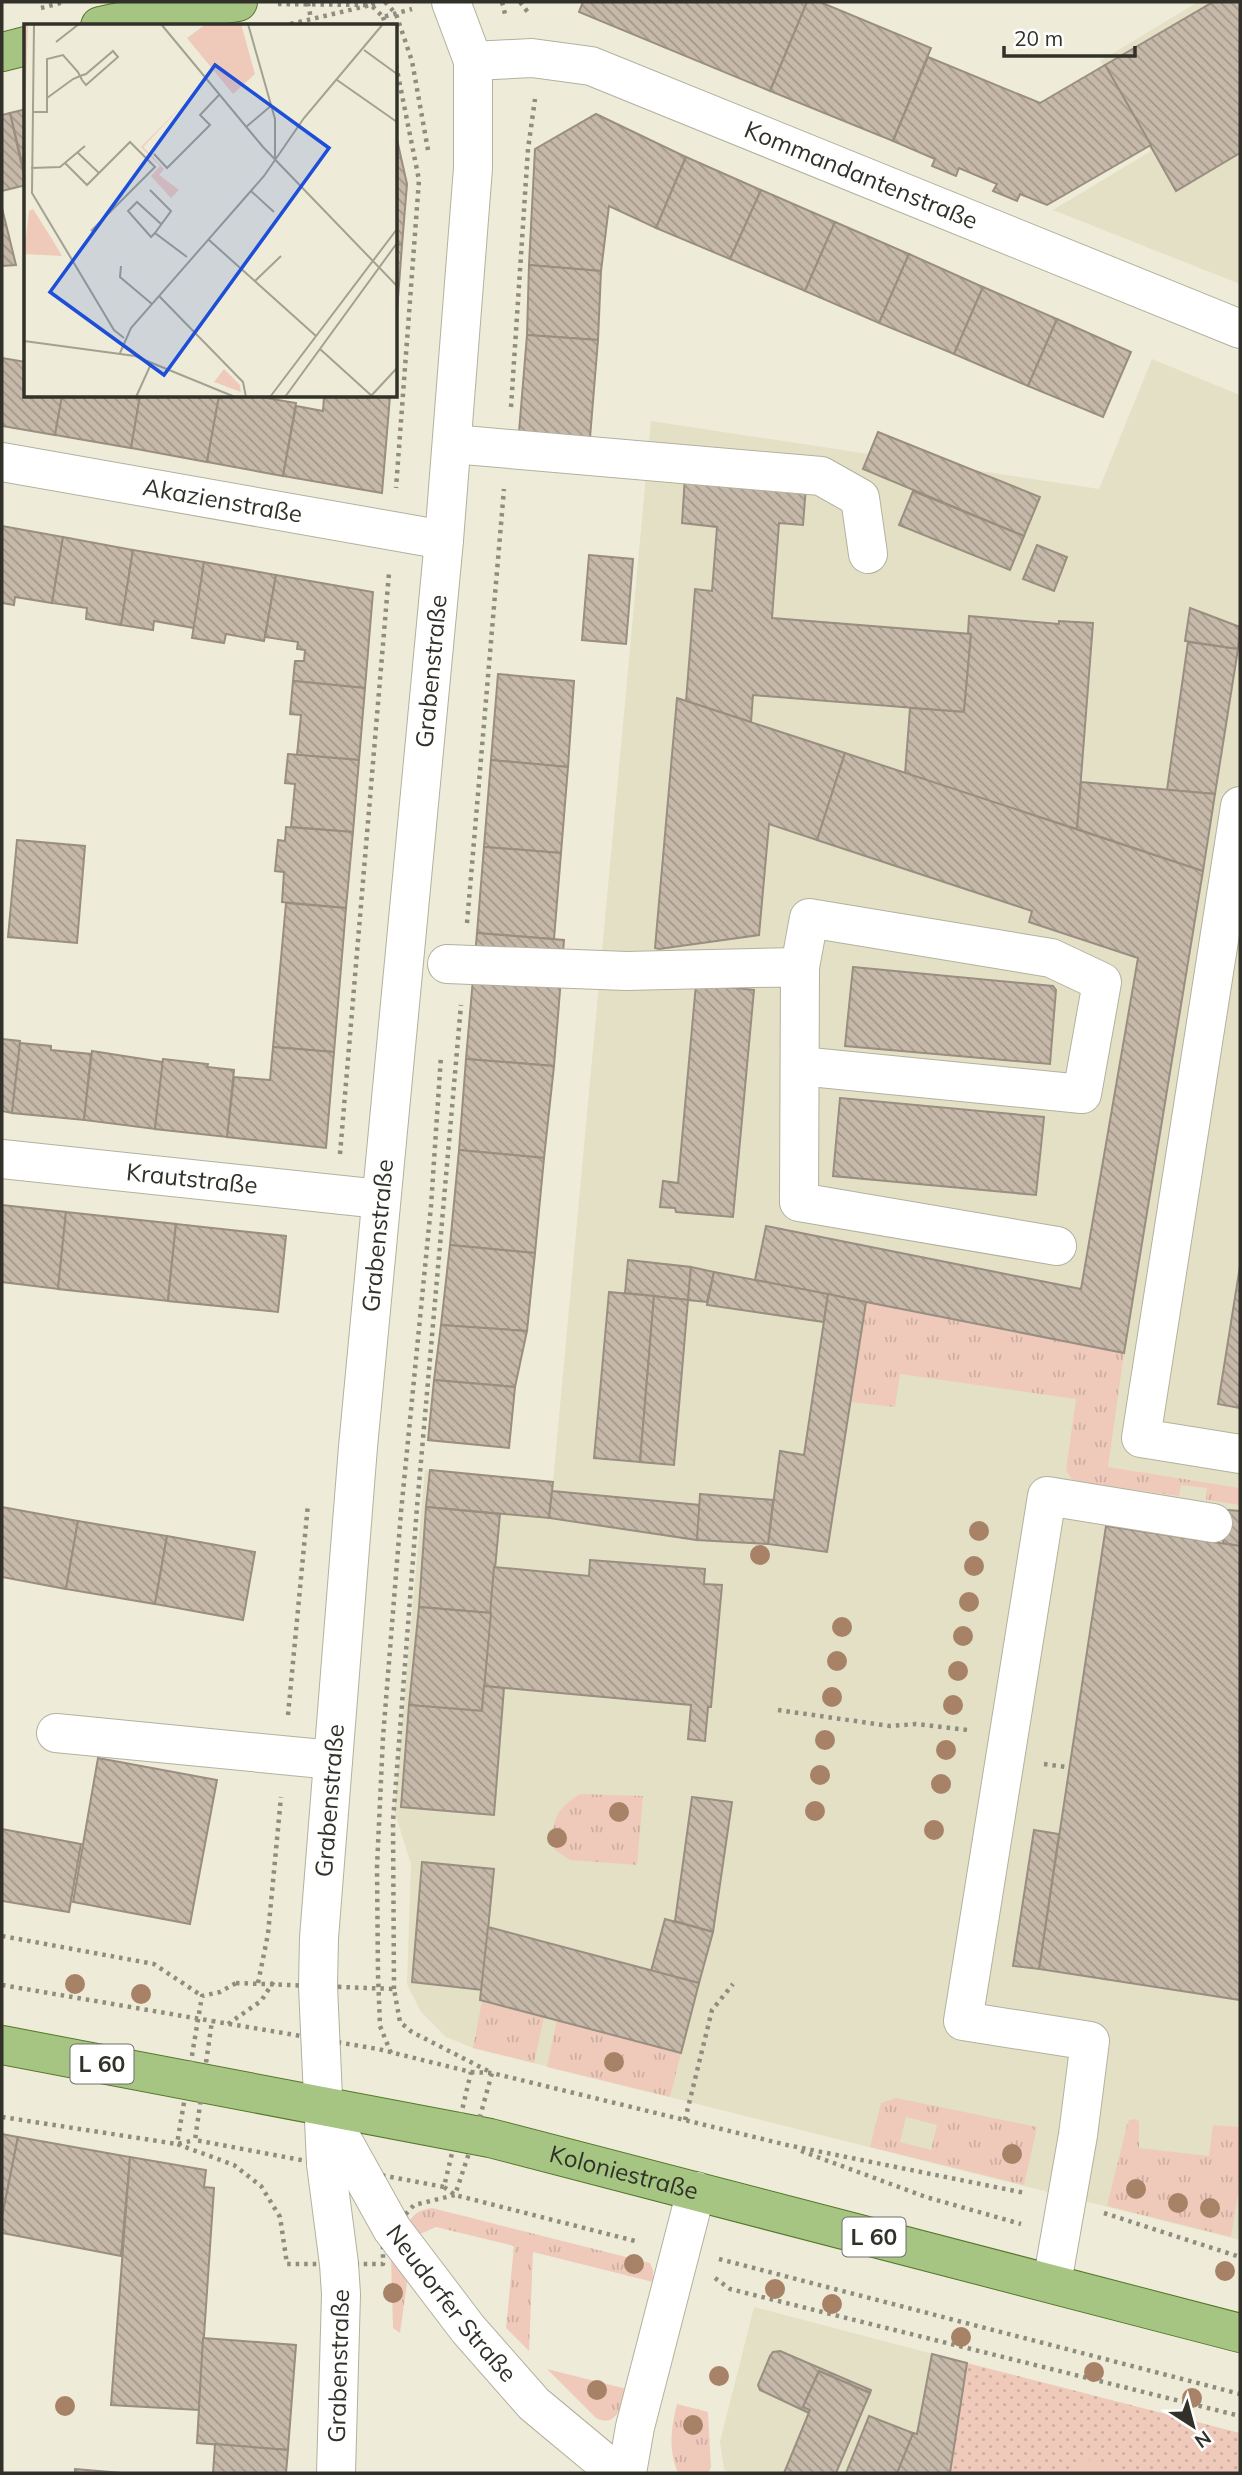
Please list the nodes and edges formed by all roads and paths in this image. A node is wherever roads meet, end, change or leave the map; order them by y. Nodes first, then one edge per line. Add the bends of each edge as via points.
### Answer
1 (235, 2) edge
2 (378, 2) edge
3 (308, 3) edge
4 (436, 4) edge
5 (371, 5) junction
6 (145, 9) edge
7 (383, 17) junction
8 (311, 19) junction
9 (105, 24) edge
10 (290, 24) edge
11 (385, 24) edge
12 (24, 46) edge
13 (2, 52) edge
14 (473, 61) junction
15 (397, 70) edge
16 (1240, 329) edge
17 (452, 444) junction
18 (2, 462) edge
19 (393, 531) junction
20 (444, 540) junction
21 (868, 554) dead end
22 (1240, 806) edge
23 (447, 964) dead end
24 (800, 967) junction
25 (442, 1044) dead end
26 (800, 1066) junction
27 (2, 1159) edge
28 (337, 1194) junction
29 (380, 1199) junction
30 (1057, 1246) dead end
31 (1240, 1454) edge
32 (309, 1496) dead end
33 (1213, 1523) dead end
34 (778, 1710) dead end
35 (56, 1733) dead end
36 (1009, 1735) junction
37 (285, 1756) junction
38 (333, 1760) junction
39 (1066, 1767) dead end
40 (2, 1936) edge
41 (258, 1983) dead end
42 (733, 1984) dead end
43 (2, 1985) edge
44 (202, 1996) dead end
45 (212, 2021) dead end
46 (2, 2045) edge
47 (391, 2053) dead end
48 (471, 2072) dead end
49 (323, 2106) junction
50 (2, 2117) edge
51 (685, 2120) junction
52 (195, 2140) dead end
53 (787, 2145) junction
54 (444, 2187) dead end
55 (696, 2191) junction
56 (1062, 2218) junction
57 (680, 2253) junction
58 (1240, 2257) edge
59 (1052, 2283) junction
60 (1240, 2333) edge
61 (1240, 2394) edge
62 (1240, 2416) edge
63 (336, 2473) edge
64 (617, 2473) edge
65 (627, 2473) edge

1 - 3 path
1 - 6 main road
2 - 5 path
3 - 5 path
3 - 8 path
4 - 7 path
4 - 14 street, Grabenstraße
5 - 7 path
5 - 8 path
6 - 9 main road
7 - 11 path
8 - 10 path
12 - 13 main road
14 - 16 street, Kommandantenstraße via 532,58 591,66
14 - 17 street, Grabenstraße via 473,168
15 - 19 path via 419,180
17 - 20 street, Grabenstraße
17 - 21 street via 821,476 860,498
18 - 19 street, Akazienstraße
19 - 20 street, Akazienstraße
19 - 28 path
20 - 29 street, Grabenstraße
22 - 31 street via 1141,1438
23 - 24 street via 626,971
24 - 26 street
24 - 26 street via 809,918 1051,958 1102,982 1082,1094
25 - 47 path via 383,1737 378,1975 380,2026
26 - 30 street via 799,1202
27 - 28 street, Krautstraße
28 - 29 street, Krautstraße
29 - 38 street, Grabenstraße
32 - 37 path
33 - 36 street via 1047,1496
34 - 36 path via 890,1726 916,1724
35 - 37 street
36 - 39 path via 1035,1763
36 - 56 street via 963,2021 1090,2041
37 - 38 street
37 - 41 path via 268,1934
38 - 49 street, Grabenstraße via 319,1938
40 - 44 path via 154,1964
42 - 51 path via 712,2010
43 - 45 path
46 - 49 main road, Koloniestraße / L 60
48 - 51 path via 492,2073
49 - 55 main road, Koloniestraße / L 60 via 490,2138
49 - 63 street, Grabenstraße via 341,2294
49 - 64 street, Neudorfer Straße via 392,2229 468,2329 534,2404
50 - 52 path via 177,2144
51 - 53 path
53 - 56 path
53 - 56 path via 926,2197
54 - 57 path via 455,2195
55 - 57 street
55 - 59 main road, Koloniestraße / L 60
56 - 58 path
56 - 59 street
57 - 61 path via 733,2261
57 - 62 path via 730,2288
57 - 65 street
59 - 60 main road, Koloniestraße / L 60

